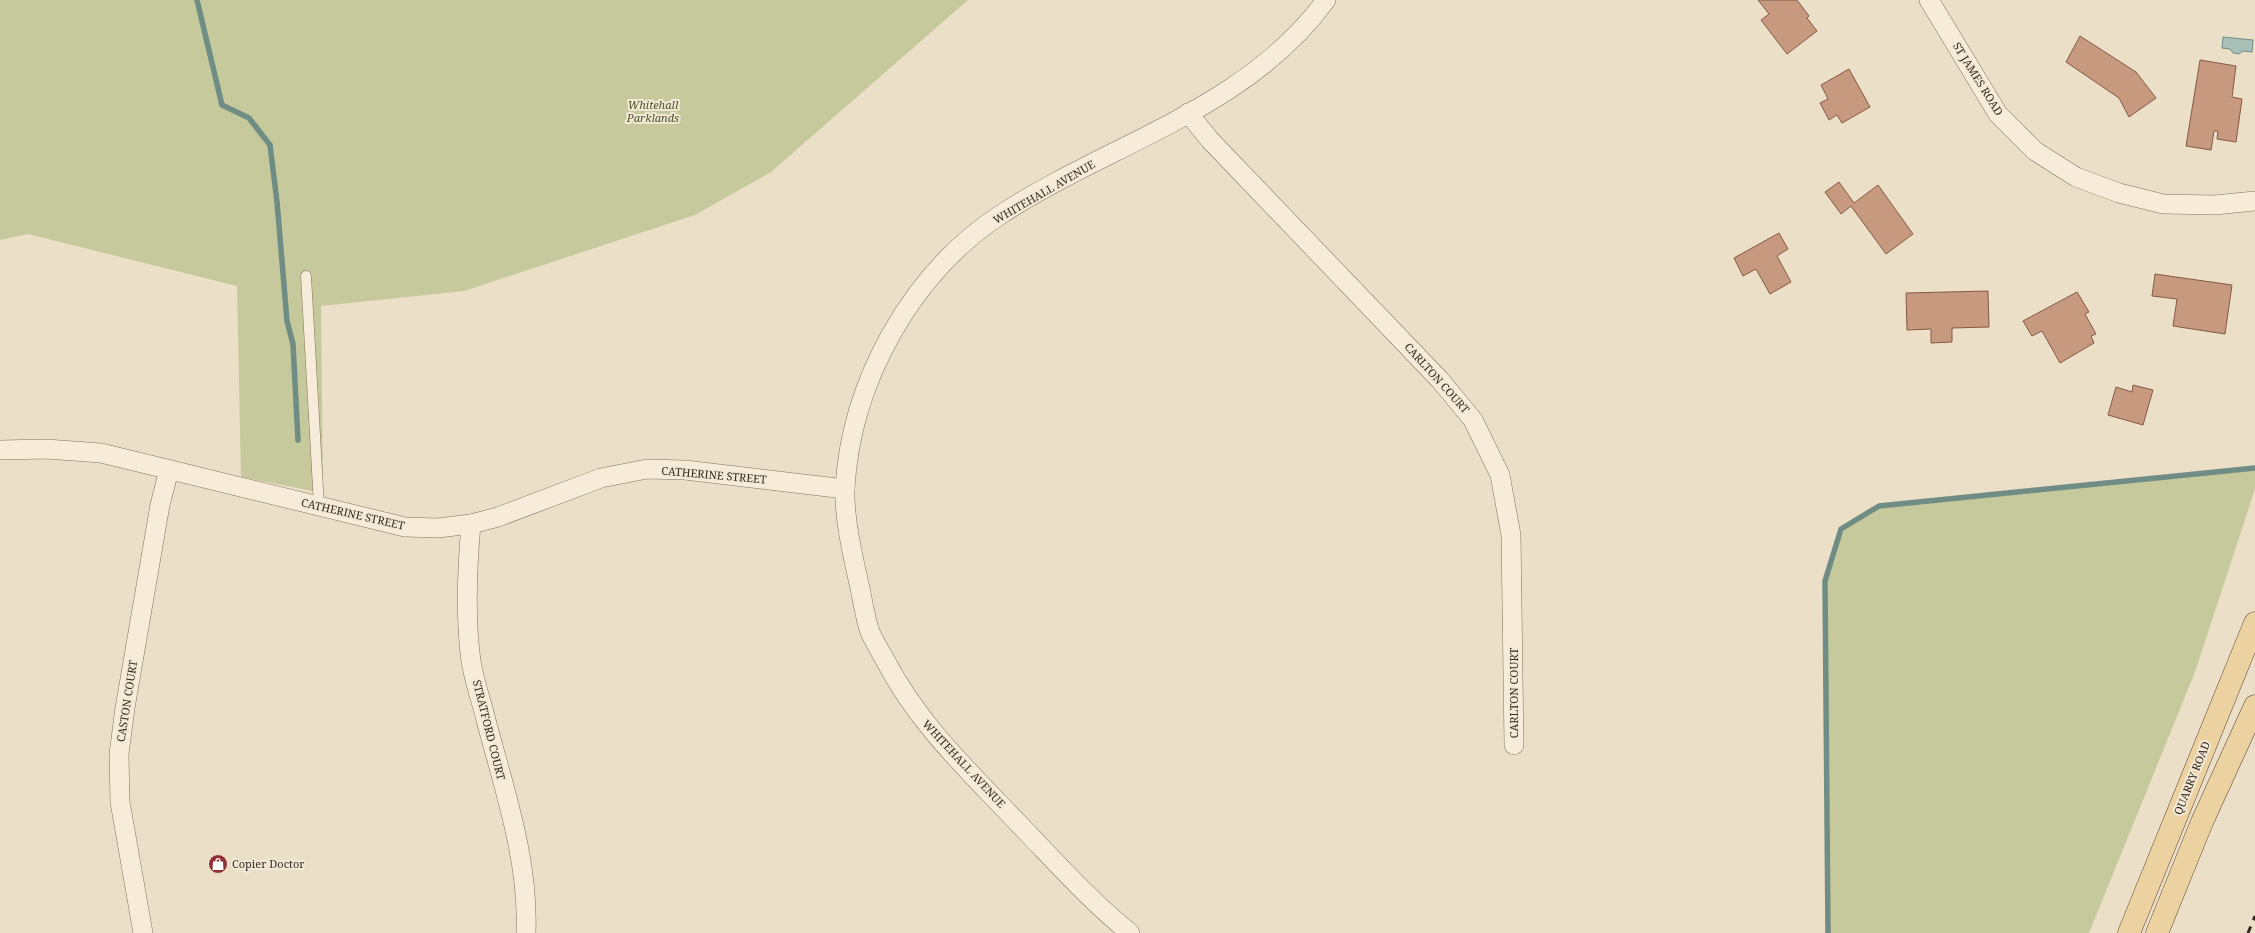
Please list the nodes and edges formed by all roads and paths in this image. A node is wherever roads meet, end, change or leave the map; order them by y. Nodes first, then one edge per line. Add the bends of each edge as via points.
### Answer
1 (1326, 0) edge
2 (1929, 0) edge
3 (1188, 113) junction
4 (2255, 201) edge
5 (2215, 205) junction
6 (2255, 214) edge
7 (306, 276) dead end
8 (0, 450) edge
9 (169, 470) junction
10 (845, 489) junction
11 (319, 506) junction
12 (471, 524) junction
13 (2255, 623) edge
14 (2255, 706) edge
15 (1514, 745) dead end
16 (143, 933) edge
17 (526, 933) edge
18 (1130, 933) edge
19 (2129, 933) edge
20 (2157, 933) edge

1 - 3 street, WHITEHALL AVENUE via 1284,48 1242,82
2 - 5 street, ST JAMES ROAD via 1998,114 2035,150 2076,177 2119,193 2164,204
3 - 10 street, WHITEHALL AVENUE via 999,216 956,250 912,301 872,370 854,430
3 - 15 street, CARLTON COURT via 1210,140 1440,380 1473,420 1500,475 1511,535
4 - 5 street, ST JAMES ROAD
5 - 6 street, ST JAMES ROAD
7 - 11 lane
8 - 9 street, CATHERINE STREET via 46,449 101,453
9 - 11 street, CATHERINE STREET
9 - 16 street, CASTON COURT via 119,754 120,802
10 - 12 street, CATHERINE STREET via 685,470 647,470 601,478 498,517
10 - 18 street, WHITEHALL AVENUE via 851,550 870,631 899,686 930,730 1089,896
11 - 12 street, CATHERINE STREET via 405,527 438,528
12 - 17 street, STRATFORD COURT via 468,551 471,661 517,839 524,881
13 - 19 main road, QUARRY ROAD
14 - 20 main road via 2202,822

